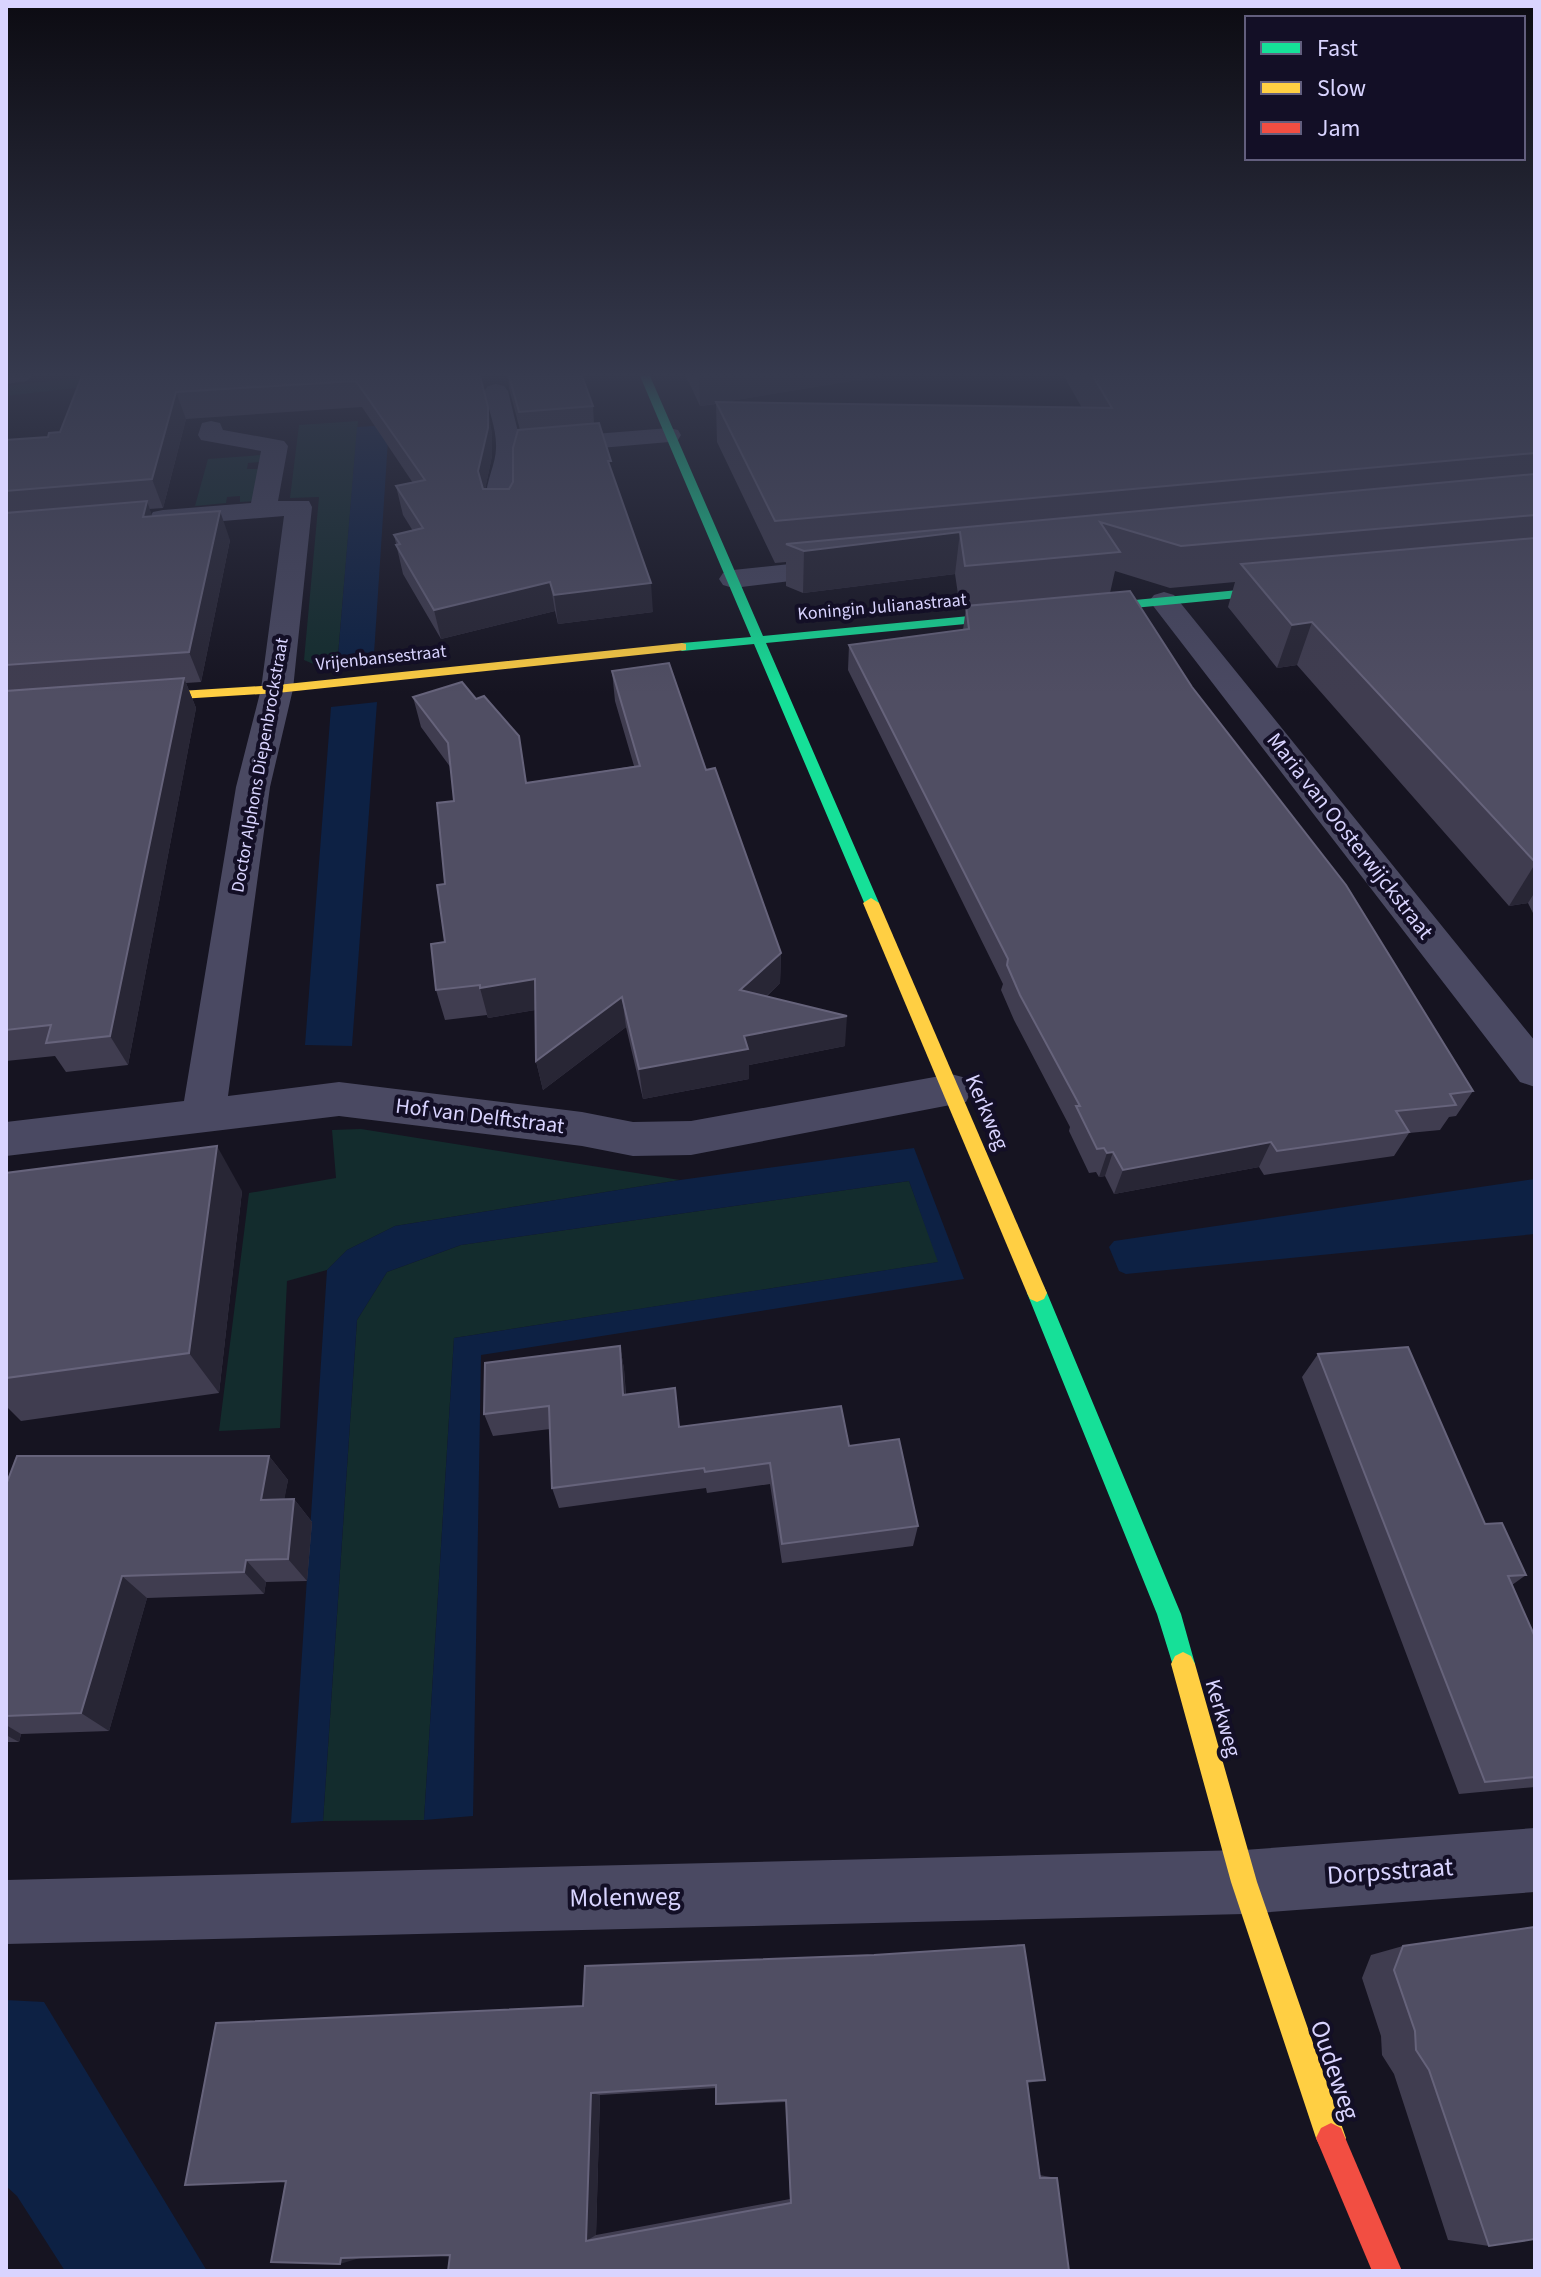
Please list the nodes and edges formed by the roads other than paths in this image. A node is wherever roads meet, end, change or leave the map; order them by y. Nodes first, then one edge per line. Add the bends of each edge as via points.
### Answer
1 (268, 482) edge
2 (501, 482) edge
3 (690, 482) edge
4 (263, 510) junction
5 (501, 510) edge
6 (142, 520) edge
7 (874, 564) edge
8 (733, 579) junction
9 (1315, 587) edge
10 (1164, 601) junction
11 (759, 639) junction
12 (277, 689) junction
13 (109, 700) edge
14 (1535, 1071) edge
15 (951, 1090) junction
16 (203, 1116) junction
17 (6, 1139) edge
18 (1535, 1860) edge
19 (1244, 1882) junction
20 (6, 1912) edge
21 (1387, 2271) edge

1 - 4 street
2 - 5 street
3 - 8 street, Kerkweg
4 - 6 street
4 - 12 street, Doctor Alphons Diepenbrockstraat via 299,507
7 - 8 street
8 - 11 street, Kerkweg
9 - 10 street, Koningin Julianastraat
10 - 11 street, Koningin Julianastraat
10 - 14 street, Maria van Oosterwijckstraat
11 - 12 street, Vrijenbansestraat
11 - 15 street, Kerkweg
12 - 13 street, Vrijenbansestraat
12 - 16 street, Doctor Alphons Diepenbrockstraat via 253,787
15 - 16 street, Hof van Delftstraat via 691,1138 633,1139 339,1099
15 - 19 street, Kerkweg via 1169,1614
16 - 17 street, Hof van Delftstraat
18 - 19 street, Dorpsstraat
19 - 20 street, Molenweg
19 - 21 street, Oudeweg via 1323,2119

